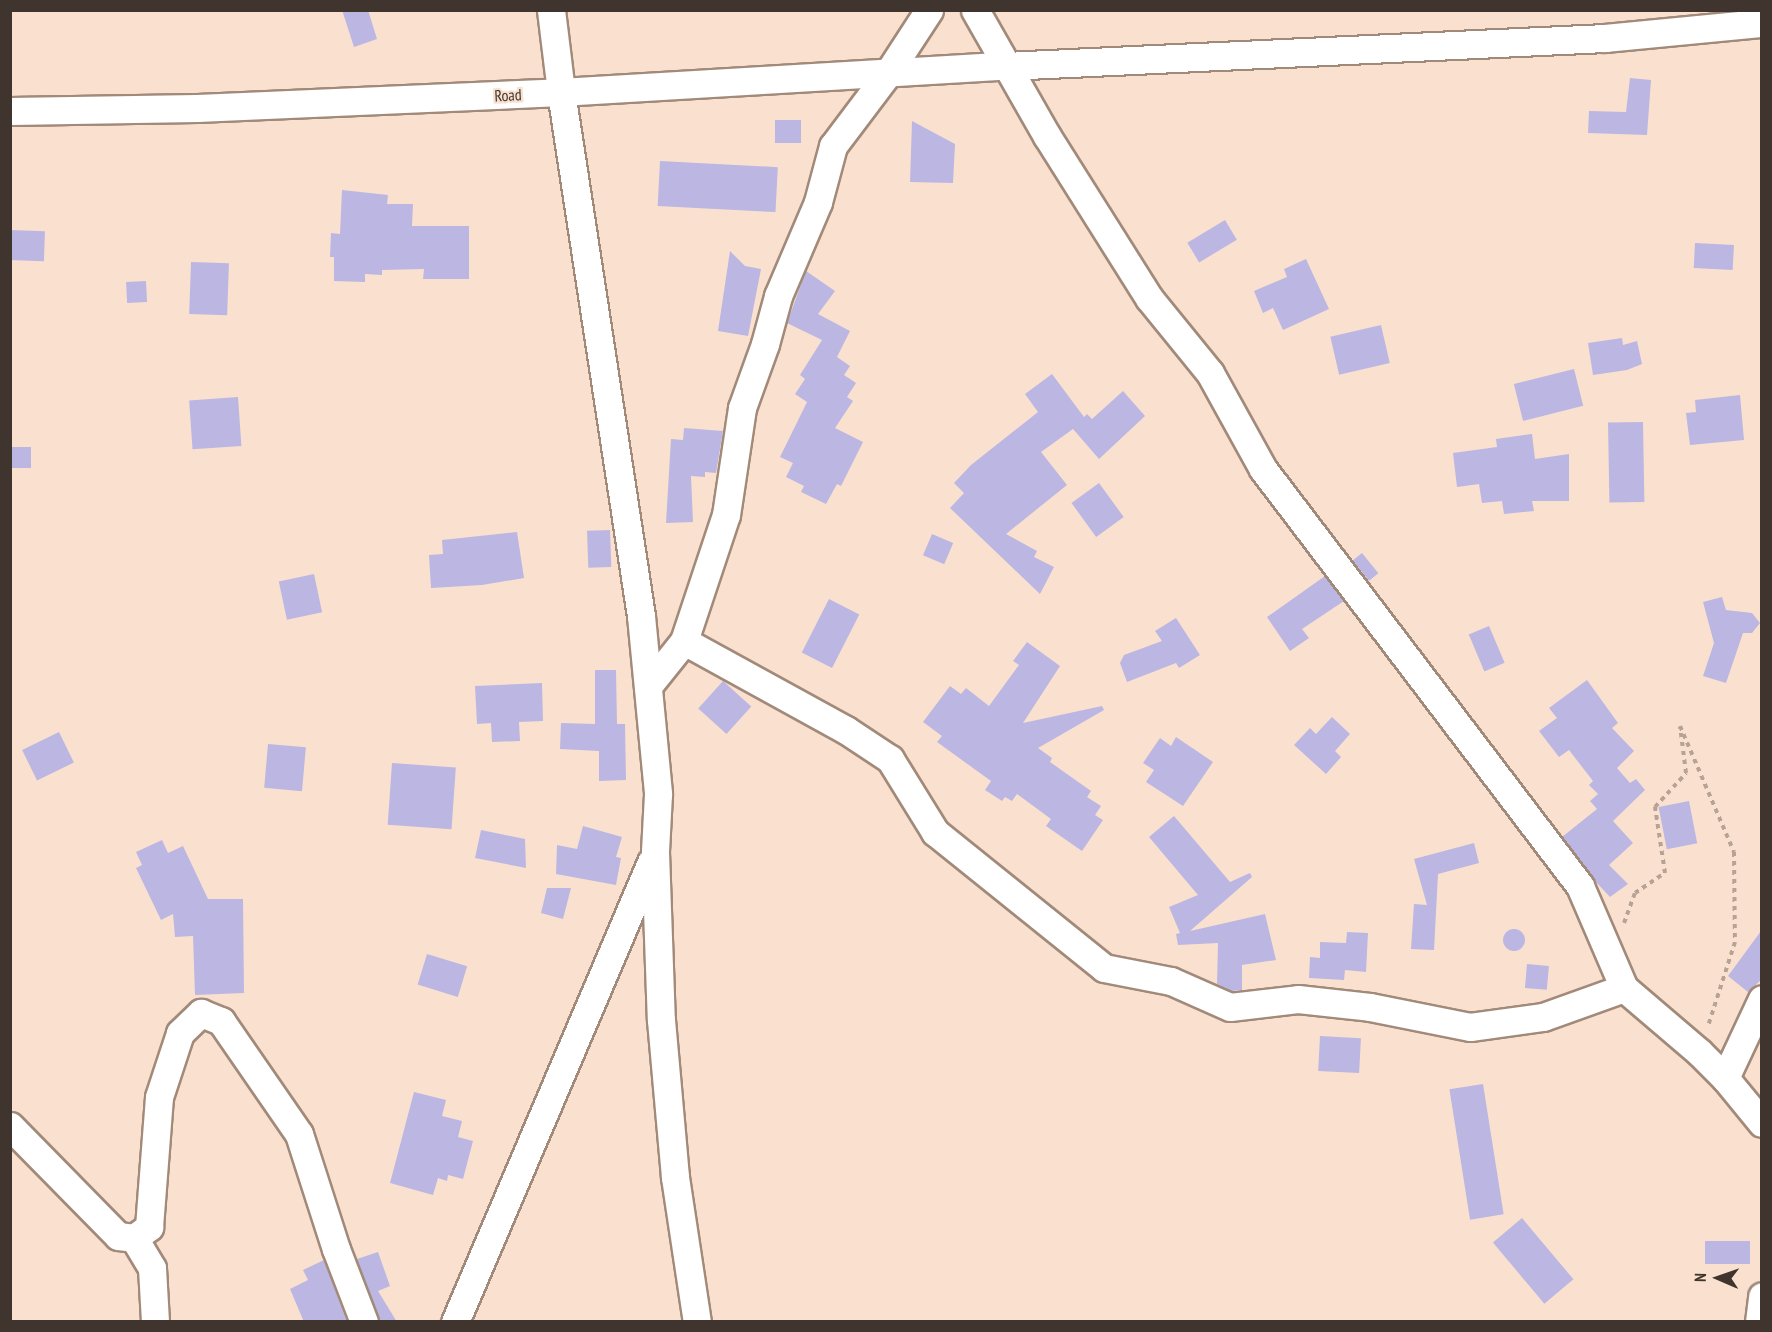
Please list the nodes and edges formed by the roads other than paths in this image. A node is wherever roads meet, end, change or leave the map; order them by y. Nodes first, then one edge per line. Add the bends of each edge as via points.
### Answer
1 (551, 10) edge
2 (929, 10) edge
3 (975, 10) edge
4 (1761, 23) edge
5 (1005, 66) junction
6 (888, 73) junction
7 (561, 92) junction
8 (10, 111) edge
9 (684, 641) junction
10 (648, 686) junction
11 (655, 852) junction
12 (1624, 988) junction
13 (1761, 999) edge
14 (1725, 1078) junction
15 (1761, 1124) edge
16 (10, 1126) edge
17 (134, 1238) junction
18 (1761, 1296) edge
19 (155, 1322) edge
20 (364, 1322) edge
21 (455, 1322) edge
22 (697, 1322) edge
23 (1760, 1322) edge

1 - 7 street
2 - 6 street
3 - 5 street
4 - 5 street, Road via 1605,38
5 - 6 street, Road
5 - 12 street via 1149,297 1210,373 1263,469 1580,886
6 - 7 street, Road
6 - 9 street via 834,146 814,211 778,296 742,408 726,515
7 - 8 street, Road via 197,108
7 - 10 street via 641,616
9 - 10 street
9 - 12 street via 846,730 890,759 935,832 1104,968 1171,981 1230,1007 1299,999 1370,1006 1470,1027 1543,1017
10 - 11 street via 658,794
11 - 21 street
11 - 22 street via 662,1031 675,1177
12 - 14 street
13 - 14 street
14 - 15 street
16 - 17 street via 118,1236
17 - 19 street via 152,1268
17 - 20 street via 149,1227 159,1097 180,1033 201,1013 221,1022 299,1134
18 - 23 street

